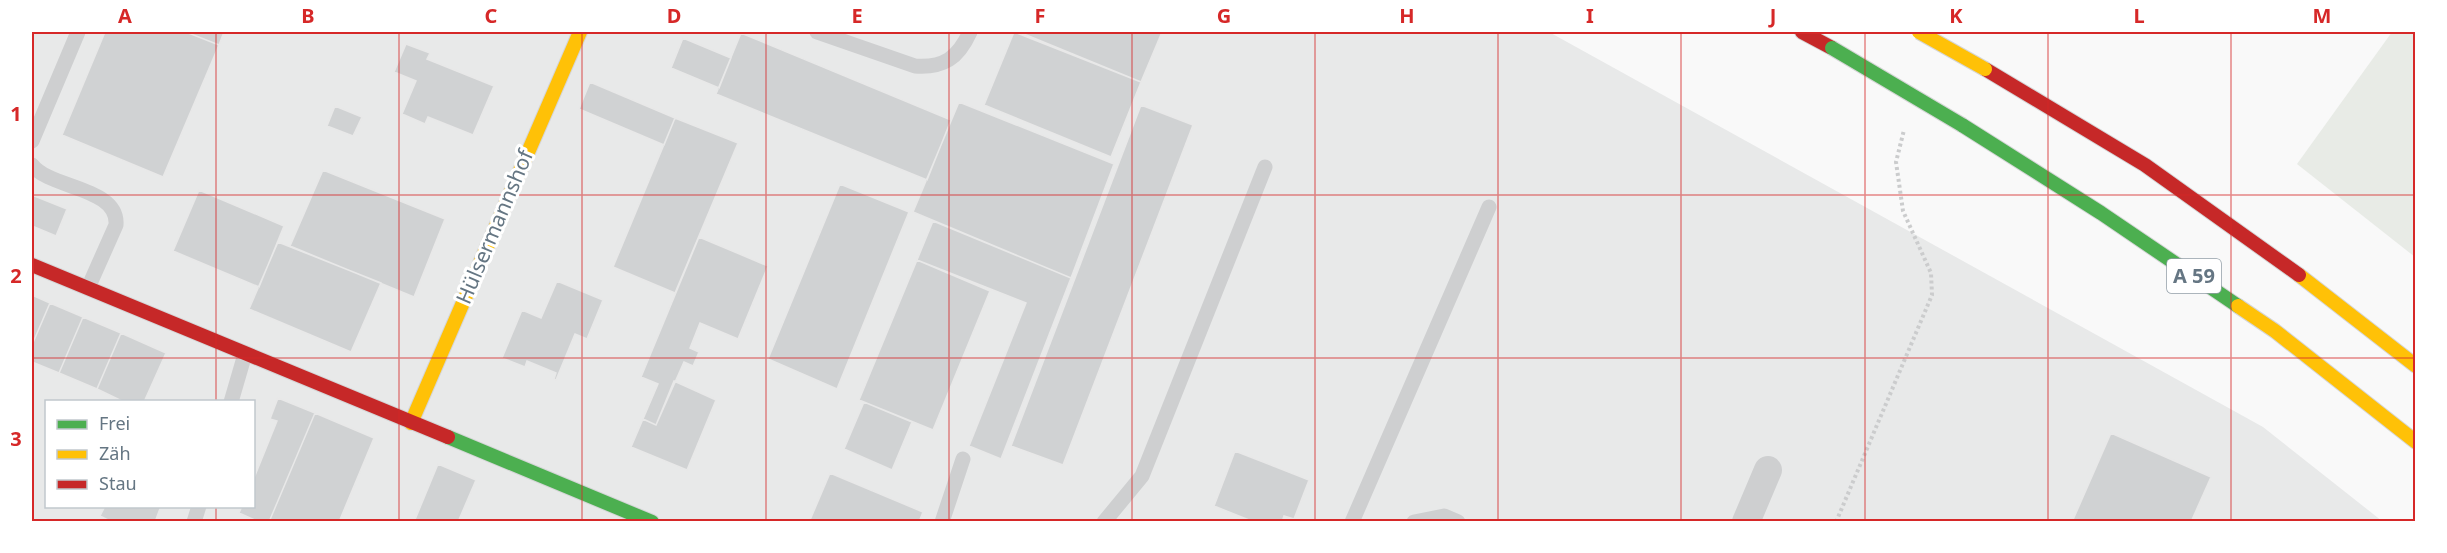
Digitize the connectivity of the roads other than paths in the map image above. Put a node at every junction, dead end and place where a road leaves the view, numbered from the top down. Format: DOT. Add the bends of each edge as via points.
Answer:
graph roads {
  1 [pos="78,32"];
  2 [pos="580,32"];
  3 [pos="817,32"];
  4 [pos="970,32"];
  5 [pos="1802,32"];
  6 [pos="1919,32"];
  7 [pos="32,141"];
  8 [pos="32,165"];
  9 [pos="1265,167"];
  10 [pos="1489,207"];
  11 [pos="32,265"];
  12 [pos="88,288"];
  13 [pos="245,354"];
  14 [pos="2415,366"];
  15 [pos="232,400"];
  16 [pos="411,423"];
  17 [pos="2415,442"];
  18 [pos="963,459"];
  19 [pos="1768,470"];
  20 [pos="652,522"];
  21 [pos="942,522"];
  22 [pos="1104,522"];
  23 [pos="1352,522"];
  24 [pos="1414,522"];
  25 [pos="1458,522"];
  26 [pos="1746,522"];
  1 -- 7 [label="lane"];
  2 -- 16 [label="main road, Hülsermannshof"];
  3 -- 4 [label="lane" via="915,66 932,68 946,64"];
  5 -- 17 [label="main road, A 59, bridge" via="1962,125 2101,213 2275,331"];
  6 -- 14 [label="main road, bridge" via="2145,165 2300,275"];
  8 -- 12 [label="lane" via="108,202 117,216"];
  9 -- 22 [label="lane" via="1142,476"];
  10 -- 23 [label="lane"];
  11 -- 12 [label="main road"];
  12 -- 13 [label="main road"];
  13 -- 15 [label="lane"];
  13 -- 16 [label="main road"];
  16 -- 20 [label="main road"];
  18 -- 21 [label="lane"];
  19 -- 26 [label="street"];
  24 -- 25 [label="lane" via="1444,516"];
}
